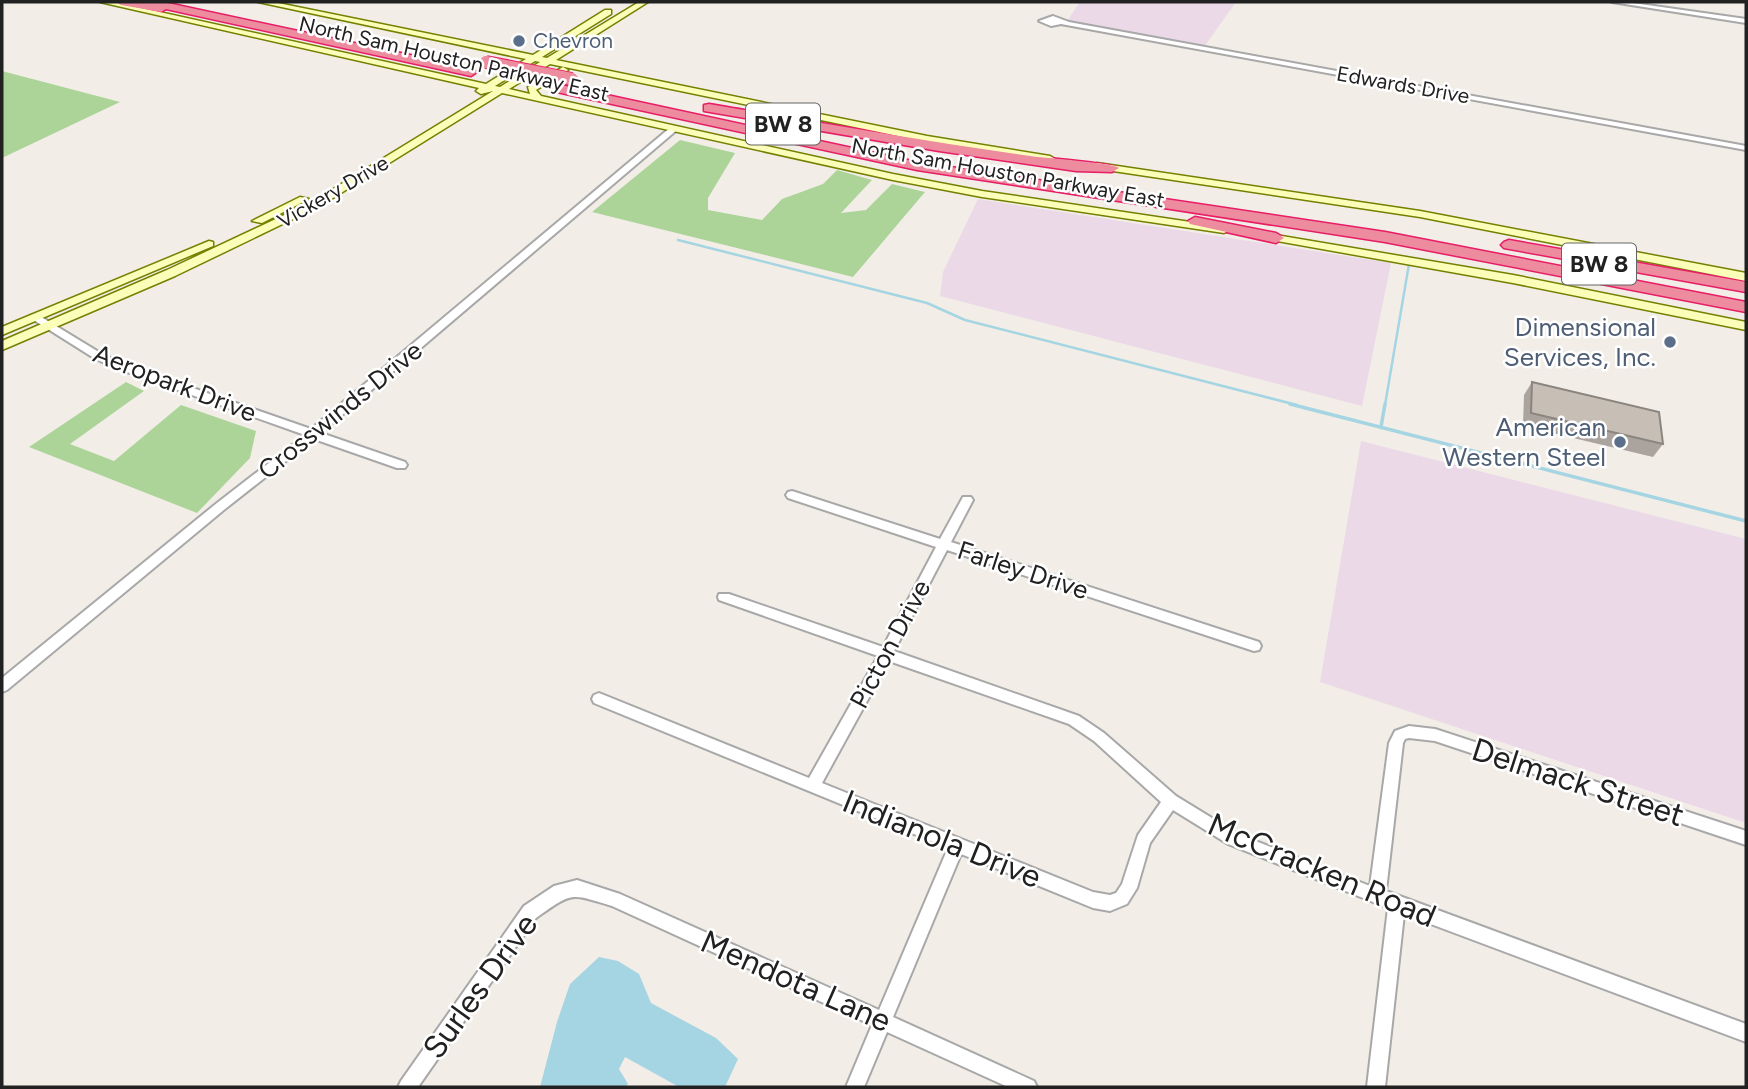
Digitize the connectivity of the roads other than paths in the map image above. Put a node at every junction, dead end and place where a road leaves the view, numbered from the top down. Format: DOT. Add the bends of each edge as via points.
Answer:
graph roads {
  1 [pos="104,2"];
  2 [pos="121,2"];
  3 [pos="149,2"];
  4 [pos="262,2"];
  5 [pos="625,2"];
  6 [pos="645,2"];
  7 [pos="1615,2"];
  8 [pos="251,10"];
  9 [pos="1060,22"];
  10 [pos="1746,22"];
  11 [pos="335,43"];
  12 [pos="505,52"];
  13 [pos="532,59"];
  14 [pos="549,62"];
  15 [pos="576,74"];
  16 [pos="458,82"];
  17 [pos="487,88"];
  18 [pos="502,91"];
  19 [pos="540,100"];
  20 [pos="696,106"];
  21 [pos="674,129"];
  22 [pos="402,141"];
  23 [pos="415,145"];
  24 [pos="1746,148"];
  25 [pos="1112,168"];
  26 [pos="950,172"];
  27 [pos="1452,235"];
  28 [pos="1276,238"];
  29 [pos="230,240"];
  30 [pos="1515,261"];
  31 [pos="1746,277"];
  32 [pos="1746,288"];
  33 [pos="1746,295"];
  34 [pos="1746,307"];
  35 [pos="1746,314"];
  36 [pos="35,317"];
  37 [pos="47,325"];
  38 [pos="1746,326"];
  39 [pos="2,331"];
  40 [pos="2,346"];
  41 [pos="313,434"];
  42 [pos="401,465"];
  43 [pos="792,495"];
  44 [pos="967,500"];
  45 [pos="943,543"];
  46 [pos="724,597"];
  47 [pos="1254,646"];
  48 [pos="886,654"];
  49 [pos="2,686"];
  50 [pos="600,699"];
  51 [pos="812,786"];
  52 [pos="1171,801"];
  53 [pos="1746,838"];
  54 [pos="957,845"];
  55 [pos="560,891"];
  56 [pos="1377,896"];
  57 [pos="1397,903"];
  58 [pos="883,1020"];
  59 [pos="1746,1033"];
  60 [pos="407,1087"];
  61 [pos="855,1087"];
  62 [pos="1028,1087"];
  63 [pos="1376,1087"];
  1 -- 16 [label="main road, North Sam Houston Parkway East"];
  2 -- 11 [label="highway"];
  3 -- 11 [label="highway, North Sam Houston Parkway East / BW 8"];
  4 -- 12 [label="main road, North Sam Houston Parkway East"];
  5 -- 13 [label="main road, Vickery Drive"];
  6 -- 14 [label="main road, Vickery Drive"];
  7 -- 10 [label="street"];
  8 -- 15 [label="highway, North Sam Houston Parkway East / BW 8, bridge" via="486,62"];
  9 -- 24 [label="street, Edwards Drive"];
  11 -- 26 [label="highway, North Sam Houston Parkway East / BW 8"];
  12 -- 13 [label="main road, North Sam Houston Parkway East"];
  12 -- 16 [label="main road" via="507,63 484,76"];
  13 -- 14 [label="main road, North Sam Houston Parkway East"];
  13 -- 17 [label="main road, Vickery Drive"];
  14 -- 15 [label="main road, North Sam Houston Parkway East"];
  14 -- 18 [label="main road, Vickery Drive"];
  15 -- 19 [label="main road" via="557,72 531,89"];
  15 -- 20 [label="highway, North Sam Houston Parkway East / BW 8"];
  15 -- 25 [label="main road, North Sam Houston Parkway East"];
  16 -- 17 [label="main road, North Sam Houston Parkway East"];
  17 -- 18 [label="main road, North Sam Houston Parkway East"];
  17 -- 22 [label="main road, Vickery Drive"];
  18 -- 19 [label="main road, North Sam Houston Parkway East"];
  18 -- 23 [label="main road, Vickery Drive"];
  19 -- 21 [label="main road, North Sam Houston Parkway East"];
  20 -- 25 [label="highway" via="939,147"];
  20 -- 27 [label="highway, North Sam Houston Parkway East / BW 8" via="996,166"];
  21 -- 28 [label="main road, North Sam Houston Parkway East" via="980,194"];
  21 -- 41 [label="street, Crosswinds Drive"];
  22 -- 23 [label="main road"];
  22 -- 29 [label="main road, Vickery Drive"];
  23 -- 29 [label="main road, Vickery Drive" via="316,204"];
  25 -- 31 [label="main road, North Sam Houston Parkway East" via="1420,214"];
  26 -- 28 [label="highway"];
  26 -- 30 [label="highway, North Sam Houston Parkway East / BW 8" via="1340,229"];
  27 -- 32 [label="highway"];
  27 -- 33 [label="highway, North Sam Houston Parkway East / BW 8"];
  28 -- 38 [label="main road, North Sam Houston Parkway East"];
  29 -- 36 [label="main road, Vickery Drive"];
  29 -- 37 [label="main road, Vickery Drive"];
  30 -- 34 [label="highway, North Sam Houston Parkway East / BW 8"];
  30 -- 35 [label="highway"];
  36 -- 37 [label="street, Aeropark Drive"];
  36 -- 39 [label="main road, Vickery Drive"];
  37 -- 40 [label="main road, Vickery Drive"];
  37 -- 41 [label="street, Aeropark Drive" via="117,365"];
  41 -- 42 [label="street, Aeropark Drive"];
  41 -- 49 [label="street, Crosswinds Drive"];
  43 -- 45 [label="street, Farley Drive"];
  44 -- 45 [label="street, Picton Drive"];
  45 -- 47 [label="street, Farley Drive"];
  45 -- 48 [label="street, Picton Drive"];
  46 -- 48 [label="street, McCracken Road"];
  48 -- 51 [label="street, Picton Drive"];
  48 -- 52 [label="street, McCracken Road" via="1074,720"];
  50 -- 51 [label="street, Indianola Drive"];
  51 -- 54 [label="street, Indianola Drive"];
  52 -- 54 [label="street, Indianola Drive" via="1143,840 1129,888 1121,899 1110,903"];
  52 -- 56 [label="street, McCracken Road" via="1233,839"];
  53 -- 56 [label="street, Delmack Street" via="1435,735 1409,732 1399,735 1396,743"];
  54 -- 58 [label="street"];
  55 -- 58 [label="street, Mendota Lane" via="577,888 602,895"];
  55 -- 60 [label="street, Surles Drive" via="530,912"];
  56 -- 57 [label="street, McCracken Road"];
  57 -- 59 [label="street, McCracken Road"];
  57 -- 63 [label="street"];
  58 -- 61 [label="street"];
  58 -- 62 [label="street, Mendota Lane"];
}
